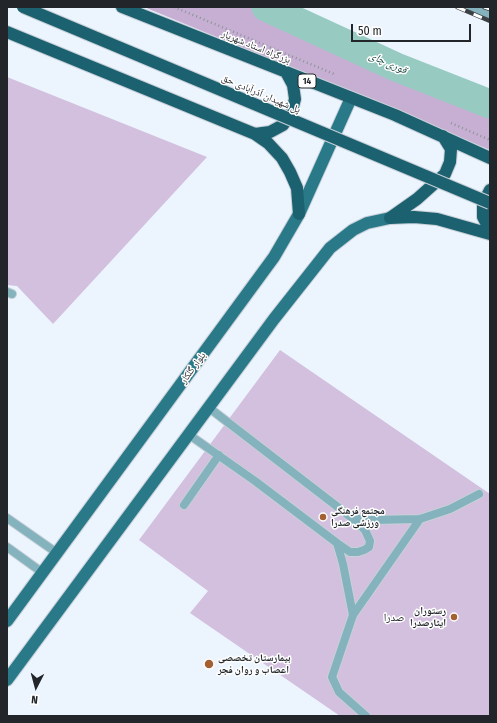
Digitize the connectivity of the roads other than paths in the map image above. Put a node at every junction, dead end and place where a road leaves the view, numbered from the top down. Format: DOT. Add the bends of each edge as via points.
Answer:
graph roads {
  1 [pos="23,7"];
  2 [pos="122,7"];
  3 [pos="471,7"];
  4 [pos="490,15"];
  5 [pos="7,32"];
  6 [pos="286,72"];
  7 [pos="351,98"];
  8 [pos="255,134"];
  9 [pos="443,136"];
  10 [pos="490,158"];
  11 [pos="490,190"];
  12 [pos="490,203"];
  13 [pos="299,214"];
  14 [pos="390,218"];
  15 [pos="490,230"];
  16 [pos="490,234"];
  17 [pos="208,407"];
  18 [pos="188,434"];
  19 [pos="219,455"];
  20 [pos="479,494"];
  21 [pos="184,505"];
  22 [pos="7,518"];
  23 [pos="352,518"];
  24 [pos="420,519"];
  25 [pos="337,543"];
  26 [pos="7,547"];
  27 [pos="57,553"];
  28 [pos="43,573"];
  29 [pos="353,615"];
  30 [pos="7,621"];
  31 [pos="7,680"];
  32 [pos="366,716"];
  1 -- 12 [label="highway, پل شهیدان آذرآبادی حق, bridge"];
  2 -- 6 [label="highway, بزرگراه استاد شهریار / 14"];
  3 -- 4 [label="lane"];
  5 -- 8 [label="highway"];
  6 -- 7 [label="highway, بزرگراه استاد شهریار / 14"];
  6 -- 8 [label="highway" via="293,85 295,99 291,114 283,125 270,132"];
  7 -- 9 [label="highway, بزرگراه استاد شهریار / 14"];
  7 -- 13 [label="main road, بلوار گلکار"];
  8 -- 13 [label="highway" via="282,158 290,172 297,188"];
  9 -- 10 [label="highway, بزرگراه استاد شهریار / 14"];
  9 -- 14 [label="highway" via="451,149 450,162 445,174 417,199"];
  11 -- 15 [label="highway" via="483,204 483,217"];
  13 -- 27 [label="main road, بلوار گلکار" via="274,257"];
  14 -- 16 [label="highway" via="437,219"];
  14 -- 17 [label="main road" via="367,223 353,230 330,248"];
  17 -- 18 [label="main road"];
  17 -- 23 [label="lane"];
  18 -- 19 [label="lane"];
  18 -- 31 [label="main road"];
  19 -- 21 [label="lane"];
  19 -- 25 [label="lane"];
  20 -- 24 [label="lane" via="450,509"];
  22 -- 27 [label="lane"];
  23 -- 24 [label="lane"];
  23 -- 25 [label="lane" via="365,530 370,540 369,546 358,552 350,552"];
  24 -- 29 [label="lane"];
  25 -- 29 [label="lane"];
  26 -- 28 [label="lane"];
  27 -- 28 [label="main road, بلوار گلکار"];
  28 -- 30 [label="main road, بلوار گلکار"];
  29 -- 32 [label="lane" via="332,677 339,692"];
}
